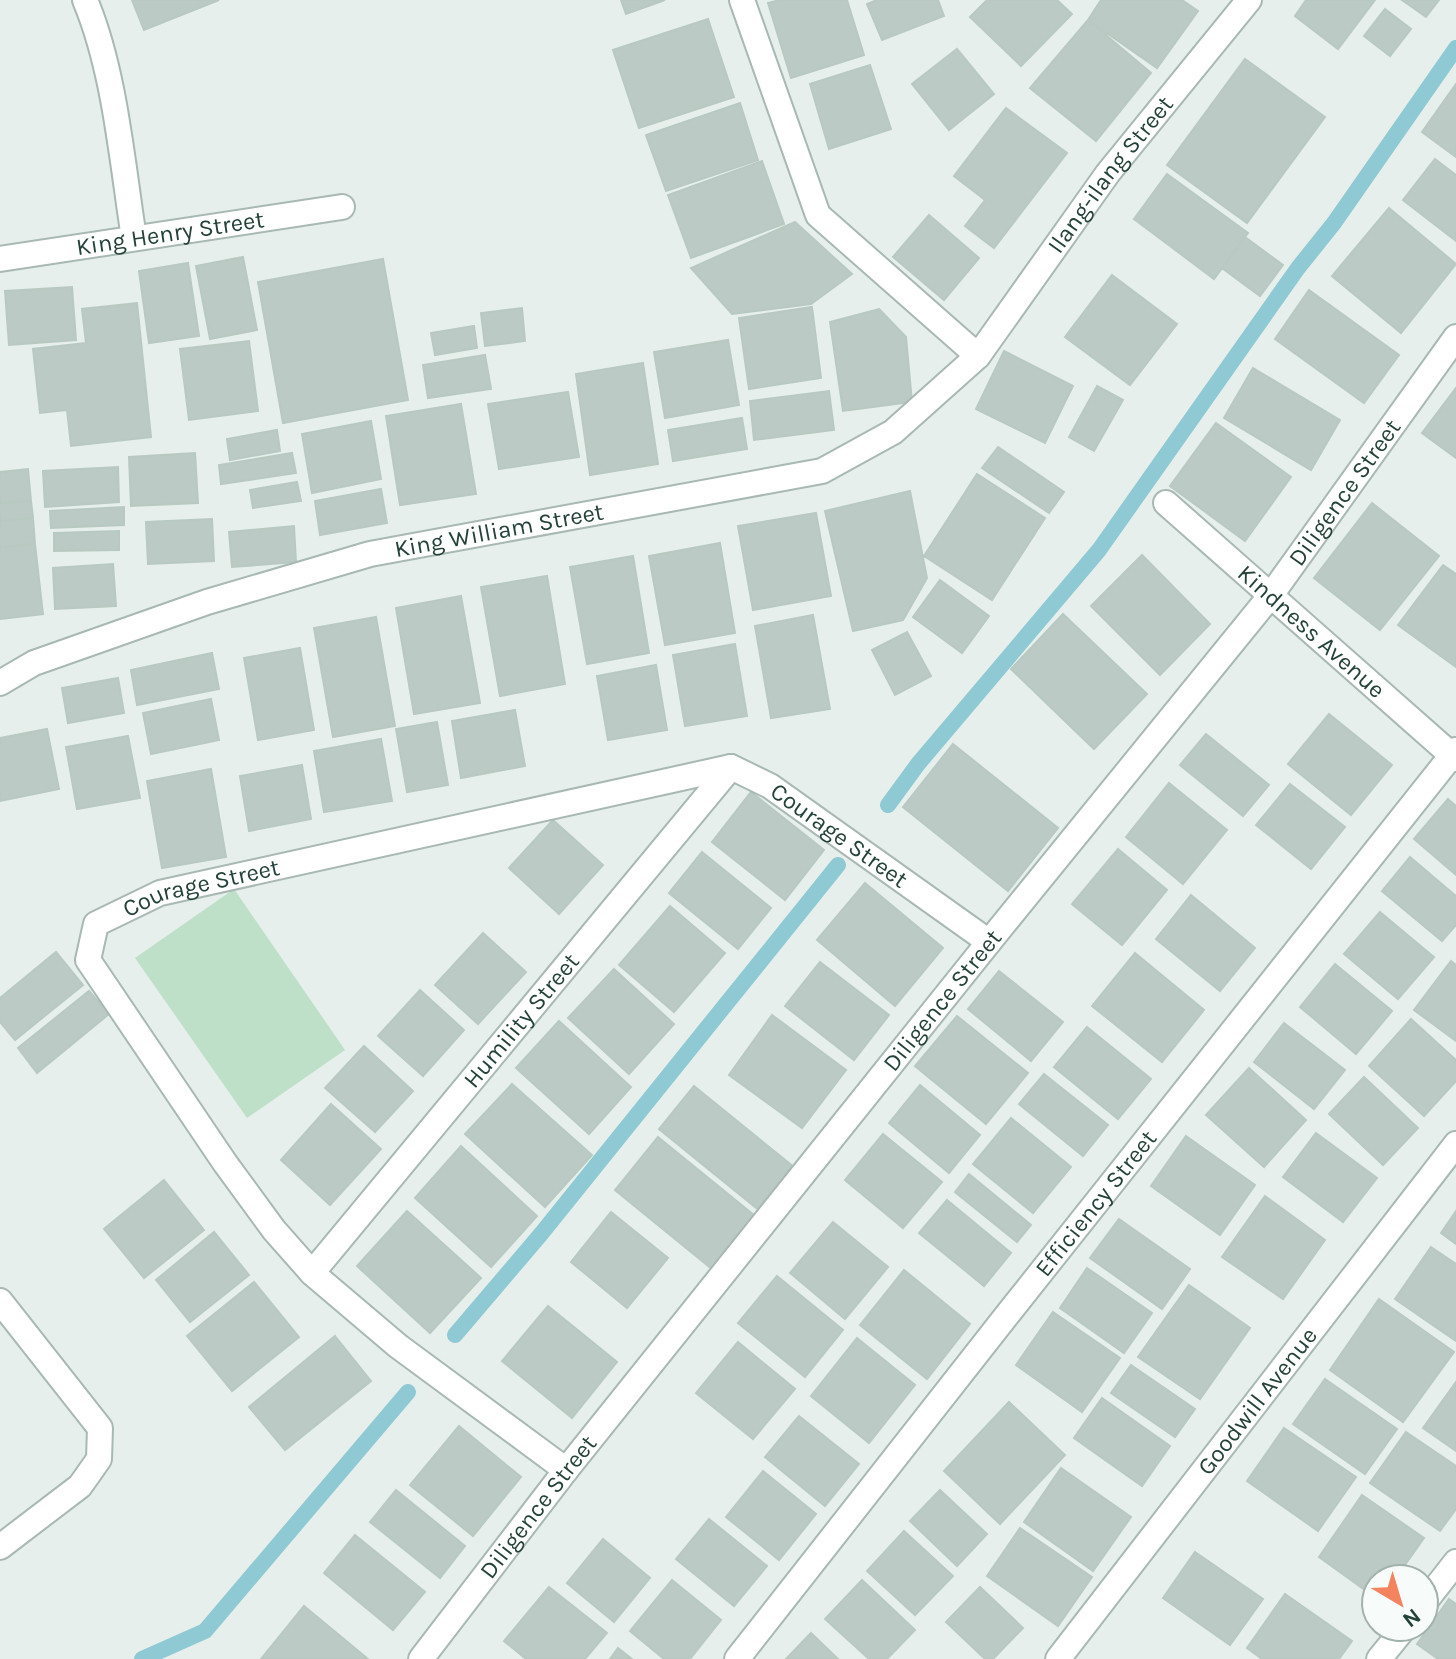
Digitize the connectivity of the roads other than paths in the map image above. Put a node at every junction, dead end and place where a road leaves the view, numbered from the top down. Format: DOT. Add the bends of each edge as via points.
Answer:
graph roads {
  1 [pos="85,0"];
  2 [pos="742,0"];
  3 [pos="1249,0"];
  4 [pos="342,207"];
  5 [pos="134,238"];
  6 [pos="0,259"];
  7 [pos="1456,337"];
  8 [pos="978,356"];
  9 [pos="1166,503"];
  10 [pos="1271,595"];
  11 [pos="0,683"];
  12 [pos="1455,755"];
  13 [pos="731,767"];
  14 [pos="989,942"];
  15 [pos="1456,1144"];
  16 [pos="312,1273"];
  17 [pos="0,1301"];
  18 [pos="566,1470"];
  19 [pos="0,1547"];
  20 [pos="1456,1562"];
  21 [pos="1440,1582"];
  22 [pos="1392,1643"];
  23 [pos="421,1659"];
  24 [pos="737,1659"];
  25 [pos="1058,1659"];
  26 [pos="1379,1659"];
  1 -- 5 [label="street" via="107,69"];
  2 -- 8 [label="street" via="818,215"];
  3 -- 8 [label="street, Ilang-ilang Street" via="1108,173"];
  4 -- 5 [label="street, King Henry Street"];
  5 -- 6 [label="street, King Henry Street"];
  7 -- 10 [label="street, Diligence Street"];
  8 -- 11 [label="street, King William Street" via="893,432 822,471 370,554 207,602 34,663"];
  9 -- 10 [label="street, Kindness Avenue"];
  10 -- 12 [label="street, Kindness Avenue"];
  10 -- 14 [label="street, Diligence Street"];
  12 -- 24 [label="street, Efficiency Street"];
  13 -- 14 [label="street, Courage Street" via="770,786"];
  13 -- 16 [label="street, Humility Street"];
  13 -- 16 [label="street, Courage Street" via="160,893 96,924 88,960 225,1163"];
  14 -- 18 [label="street, Diligence Street"];
  15 -- 25 [label="street, Goodwill Avenue"];
  16 -- 18 [label="street, Courage Street" via="398,1346"];
  17 -- 19 [label="street" via="100,1428 99,1459 80,1486"];
  18 -- 23 [label="street, Diligence Street"];
  20 -- 21 [label="street"];
  22 -- 26 [label="street"];
}
